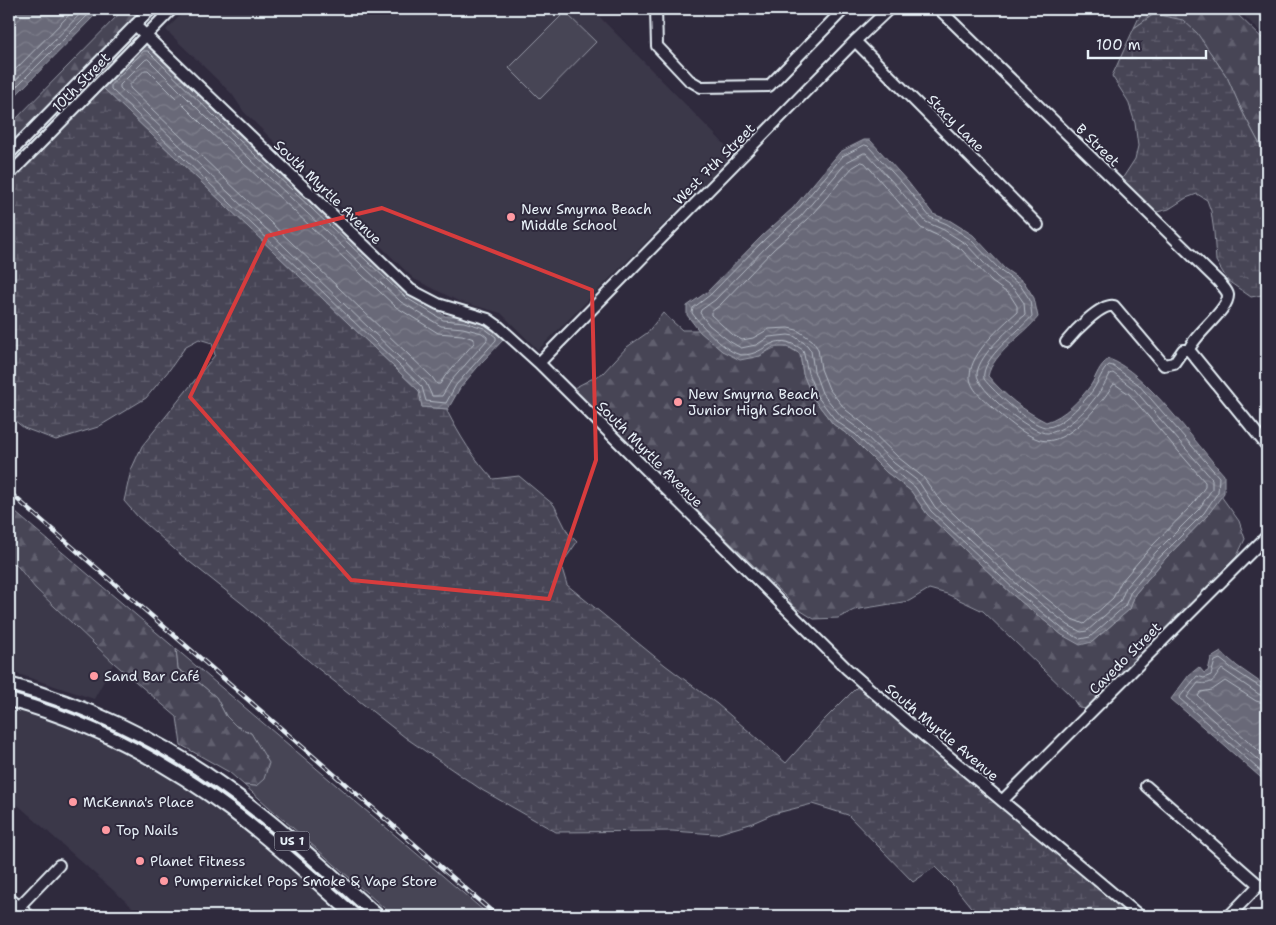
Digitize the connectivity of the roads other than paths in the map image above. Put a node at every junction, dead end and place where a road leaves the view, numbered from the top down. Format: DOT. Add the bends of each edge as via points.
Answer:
graph roads {
  1 [pos="151,9"];
  2 [pos="172,9"];
  3 [pos="656,9"];
  4 [pos="844,9"];
  5 [pos="889,9"];
  6 [pos="939,9"];
  7 [pos="135,25"];
  8 [pos="146,36"];
  9 [pos="855,41"];
  10 [pos="9,154"];
  11 [pos="9,175"];
  12 [pos="1038,224"];
  13 [pos="1066,342"];
  14 [pos="1189,350"];
  15 [pos="538,363"];
  16 [pos="1267,446"];
  17 [pos="1267,536"];
  18 [pos="12,685"];
  19 [pos="11,701"];
  20 [pos="168,750"];
  21 [pos="158,763"];
  22 [pos="1146,786"];
  23 [pos="1002,800"];
  24 [pos="287,837"];
  25 [pos="277,849"];
  26 [pos="59,864"];
  27 [pos="9,898"];
  28 [pos="19,907"];
  29 [pos="10,916"];
  30 [pos="29,916"];
  31 [pos="355,916"];
  32 [pos="378,916"];
  33 [pos="1140,916"];
  34 [pos="1229,916"];
  1 -- 7 [label="street, 10th Street"];
  2 -- 8 [label="street, 10th Street"];
  3 -- 4 [label="street" via="657,46 689,80 701,87 769,86"];
  5 -- 9 [label="street, West 7th Street"];
  6 -- 14 [label="street, B Street" via="1226,290 1225,305"];
  7 -- 8 [label="street, South Myrtle Avenue"];
  7 -- 10 [label="street, 10th Street"];
  8 -- 11 [label="street, 10th Street"];
  8 -- 15 [label="street, South Myrtle Avenue" via="411,290 438,304 488,319"];
  9 -- 12 [label="street, Stacy Lane"];
  9 -- 15 [label="street, West 7th Street"];
  13 -- 14 [label="street" via="1077,329 1106,306 1112,305 1164,365 1174,363 1183,350"];
  14 -- 16 [label="street"];
  15 -- 23 [label="street, South Myrtle Avenue" via="847,670"];
  17 -- 23 [label="street, Cavedo Street"];
  18 -- 19 [label="street"];
  18 -- 20 [label="main road, US 1" via="93,713"];
  19 -- 21 [label="main road, US 1" via="84,726"];
  20 -- 21 [label="street"];
  20 -- 24 [label="main road, US 1" via="223,785"];
  21 -- 25 [label="main road, US 1" via="226,807"];
  22 -- 34 [label="street" via="1259,886"];
  23 -- 33 [label="street, South Myrtle Avenue"];
  24 -- 25 [label="street"];
  24 -- 32 [label="main road, US 1"];
  25 -- 31 [label="main road, US 1"];
  26 -- 28 [label="street"];
  27 -- 28 [label="street"];
  28 -- 29 [label="street"];
  28 -- 30 [label="street"];
}
